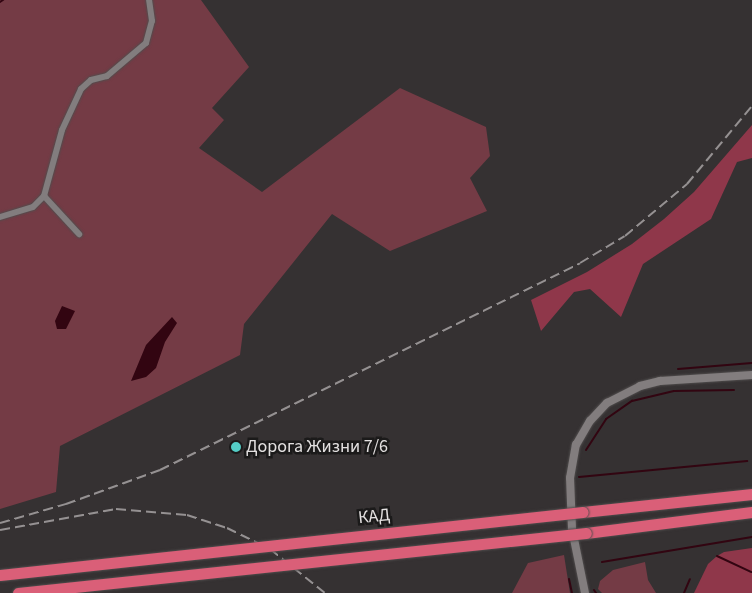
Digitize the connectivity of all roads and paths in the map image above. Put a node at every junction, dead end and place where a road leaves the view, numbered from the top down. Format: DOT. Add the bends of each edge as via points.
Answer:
graph roads {
  1 [pos="149,0"];
  2 [pos="44,196"];
  3 [pos="0,218"];
  4 [pos="79,234"];
  5 [pos="752,375"];
  6 [pos="752,494"];
  7 [pos="752,512"];
  8 [pos="0,574"];
  9 [pos="18,593"];
  10 [pos="585,593"];
  1 -- 2 [label="street" via="152,21 146,43 107,76 91,80 81,89 62,130"];
  2 -- 3 [label="street" via="33,207"];
  2 -- 4 [label="street"];
  5 -- 10 [label="street" via="660,381 640,386 607,403 590,421 576,446 570,478 572,529"];
  6 -- 8 [label="highway, КАД, bridge"];
  7 -- 9 [label="highway, bridge" via="586,533"];
}
